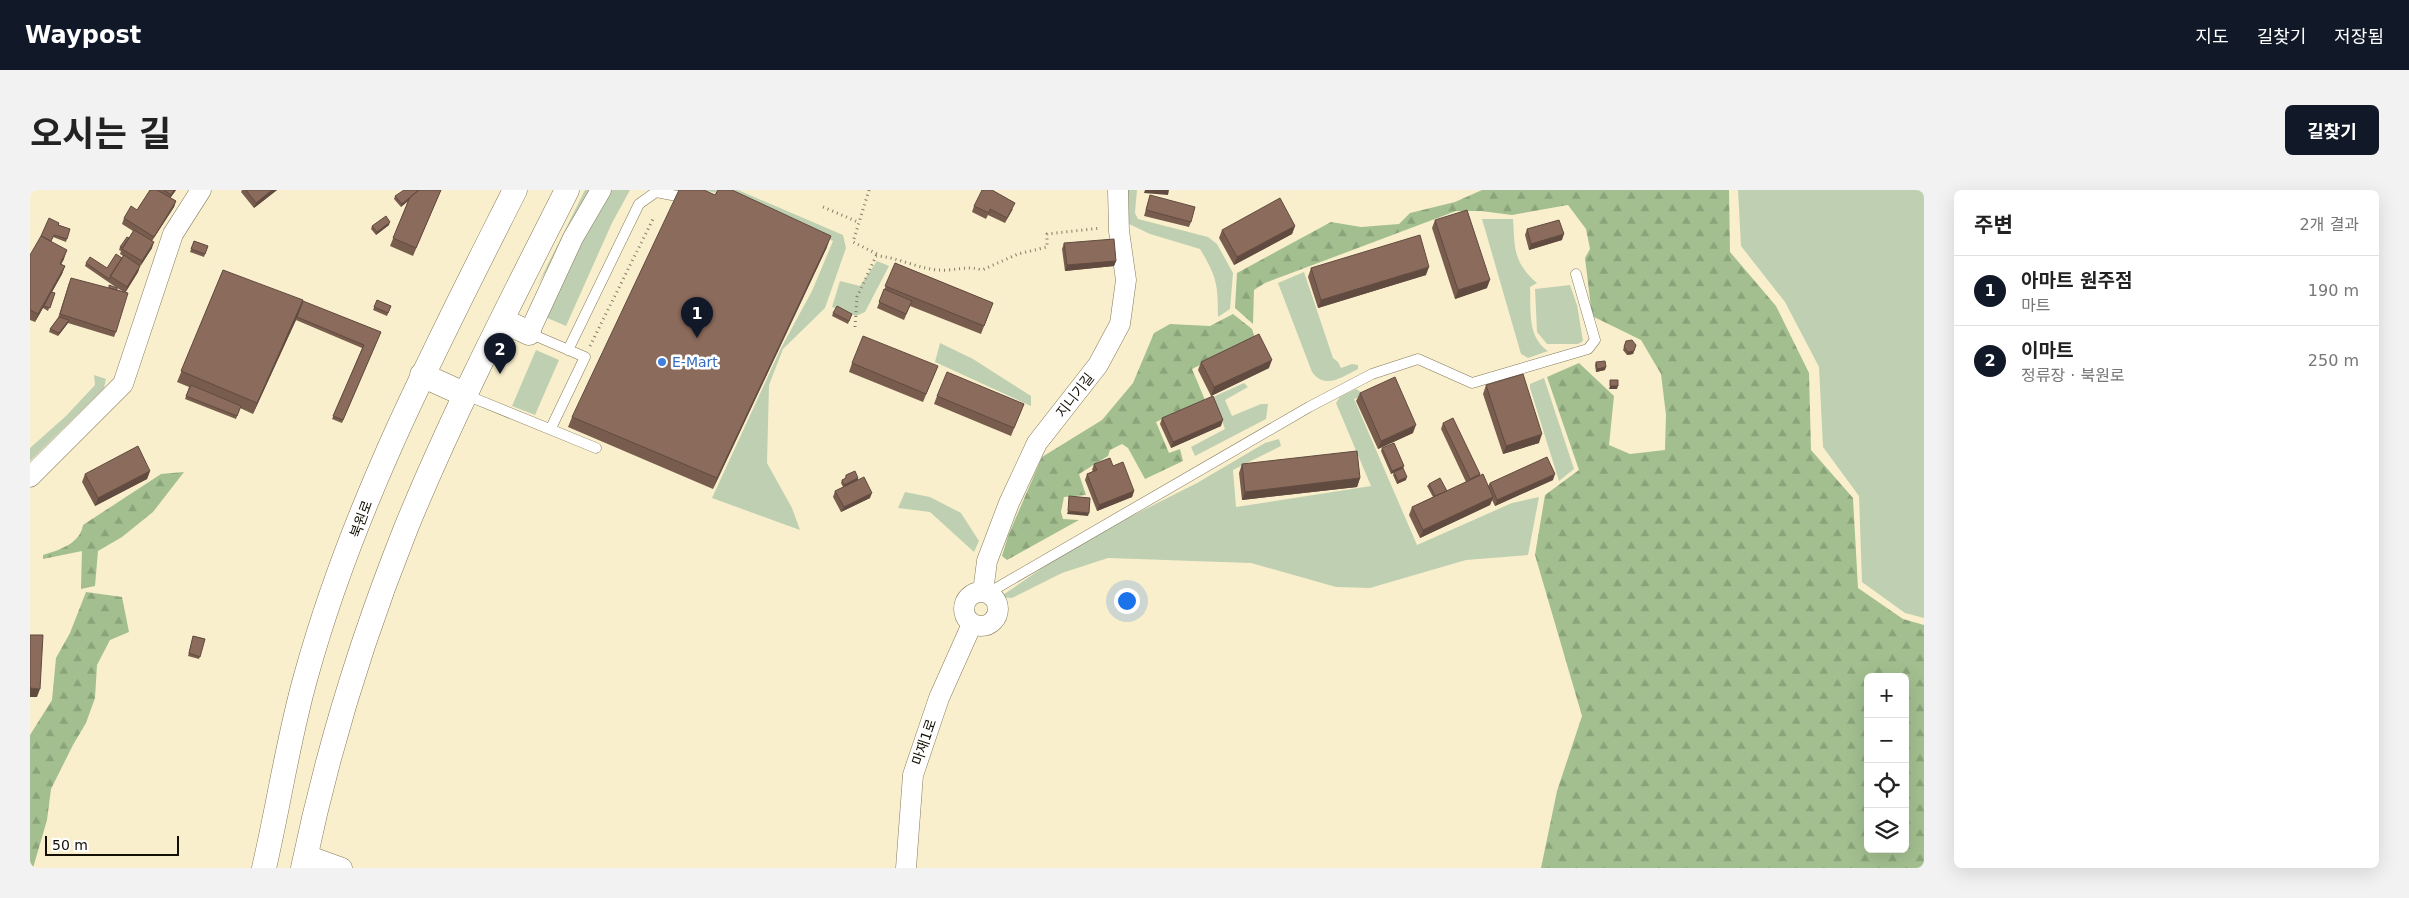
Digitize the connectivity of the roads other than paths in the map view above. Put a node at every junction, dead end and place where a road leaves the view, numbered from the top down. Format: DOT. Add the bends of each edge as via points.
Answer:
graph roads {
  1 [pos="202,190"];
  2 [pos="515,190"];
  3 [pos="568,190"];
  4 [pos="601,190"];
  5 [pos="1118,190"];
  6 [pos="678,196"];
  7 [pos="1576,274"];
  8 [pos="502,320"];
  9 [pos="529,333"];
  10 [pos="568,350"];
  11 [pos="422,375"];
  12 [pos="466,395"];
  13 [pos="551,428"];
  14 [pos="596,448"];
  15 [pos="30,477"];
  16 [pos="985,592"];
  17 [pos="270,842"];
  18 [pos="305,861"];
  19 [pos="264,868"];
  20 [pos="342,868"];
  21 [pos="906,868"];
  1 -- 15 [label="street" via="173,234 122,384"];
  2 -- 11 [label="street, 북원로"];
  3 -- 8 [label="street"];
  4 -- 9 [label="street" via="573,238"];
  5 -- 16 [label="street, 지니기길" via="1126,280 1120,324 1098,366 1038,443 1009,503 990,553"];
  6 -- 10 [label="lane" via="656,192 639,204"];
  7 -- 16 [label="lane" via="1595,340 1588,348 1472,383 1418,359 1372,374 1308,407"];
  8 -- 9 [label="street"];
  8 -- 12 [label="street"];
  9 -- 10 [label="lane"];
  10 -- 13 [label="lane" via="585,357"];
  11 -- 12 [label="street"];
  11 -- 17 [label="street, 북원로" via="371,490 306,675"];
  12 -- 13 [label="lane"];
  12 -- 18 [label="street" via="407,528 382,594 340,717"];
  13 -- 14 [label="lane"];
  16 -- 21 [label="street, 마재1로" via="972,595 965,604 965,615 972,624 940,698 913,775"];
  17 -- 18 [label="street"];
  17 -- 19 [label="street, 북원로"];
  18 -- 20 [label="street"];
}
